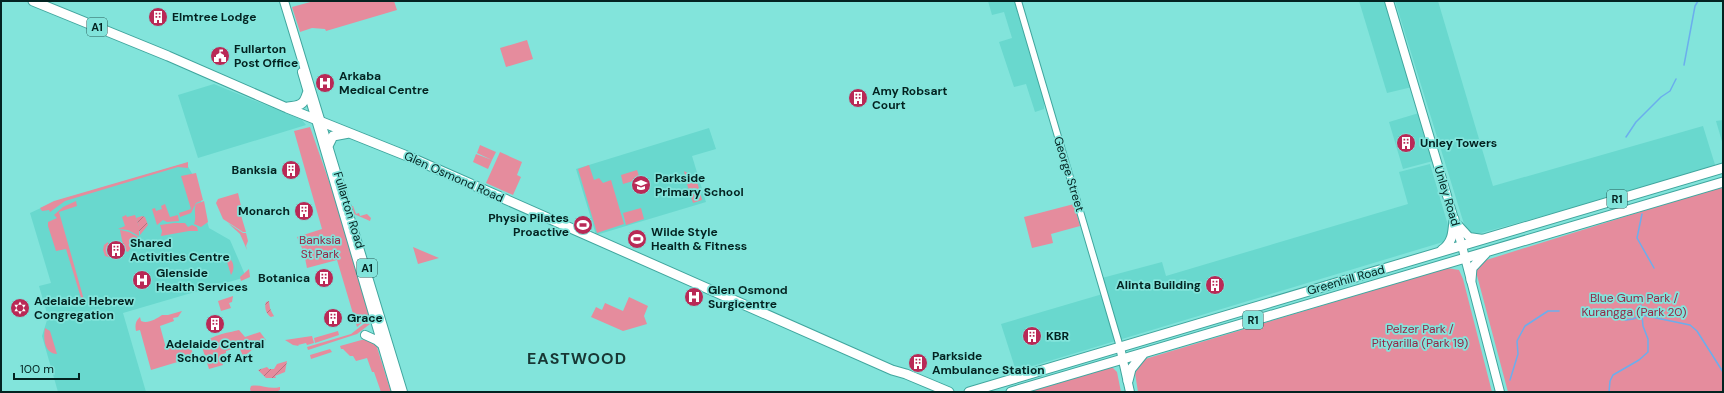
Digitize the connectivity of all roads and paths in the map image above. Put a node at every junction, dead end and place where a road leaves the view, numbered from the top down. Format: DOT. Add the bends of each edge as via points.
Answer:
graph roads {
  1 [pos="33,1"];
  2 [pos="284,1"];
  3 [pos="1018,1"];
  4 [pos="1389,1"];
  5 [pos="293,29"];
  6 [pos="307,94"];
  7 [pos="287,108"];
  8 [pos="318,120"];
  9 [pos="349,132"];
  10 [pos="329,144"];
  11 [pos="1723,169"];
  12 [pos="1722,180"];
  13 [pos="1665,185"];
  14 [pos="1676,196"];
  15 [pos="1454,219"];
  16 [pos="1510,231"];
  17 [pos="1545,234"];
  18 [pos="1483,239"];
  19 [pos="1462,246"];
  20 [pos="1488,250"];
  21 [pos="1438,253"];
  22 [pos="1465,257"];
  23 [pos="1419,258"];
  24 [pos="1429,268"];
  25 [pos="1471,280"];
  26 [pos="1337,283"];
  27 [pos="1317,288"];
  28 [pos="1346,292"];
  29 [pos="1326,299"];
  30 [pos="1254,307"];
  31 [pos="1258,319"];
  32 [pos="365,335"];
  33 [pos="1154,336"];
  34 [pos="382,345"];
  35 [pos="1120,346"];
  36 [pos="1160,348"];
  37 [pos="1145,352"];
  38 [pos="1124,359"];
  39 [pos="1064,364"];
  40 [pos="892,370"];
  41 [pos="1068,375"];
  42 [pos="1128,381"];
  43 [pos="927,390"];
  44 [pos="396,392"];
  45 [pos="404,392"];
  46 [pos="934,392"];
  47 [pos="949,392"];
  48 [pos="969,392"];
  49 [pos="1011,392"];
  50 [pos="1130,392"];
  51 [pos="1500,392"];
  1 -- 7 [label="highway, Glen Osmond Road / A1"];
  2 -- 5 [label="main road, Fullarton Road"];
  3 -- 35 [label="street, George Street"];
  4 -- 15 [label="main road, Unley Road"];
  5 -- 6 [label="main road, Fullarton Road"];
  5 -- 8 [label="main road, Fullarton Road"];
  6 -- 7 [label="highway" via="299,106"];
  6 -- 8 [label="main road, Fullarton Road"];
  7 -- 8 [label="highway, Glen Osmond Road / A1"];
  8 -- 9 [label="highway, Glen Osmond Road"];
  8 -- 10 [label="main road, Fullarton Road / A1"];
  8 -- 34 [label="main road, Fullarton Road / A1"];
  9 -- 10 [label="highway" via="333,136"];
  9 -- 40 [label="highway, Glen Osmond Road"];
  10 -- 45 [label="main road, Fullarton Road / A1"];
  11 -- 13 [label="highway, Greenhill Road / R1"];
  12 -- 14 [label="highway, Greenhill Road / R1"];
  13 -- 14 [label="highway" via="1662,194"];
  13 -- 16 [label="highway, Greenhill Road / R1"];
  14 -- 17 [label="highway, Greenhill Road / R1"];
  15 -- 18 [label="main road" via="1469,237"];
  15 -- 19 [label="main road, Unley Road"];
  15 -- 21 [label="highway" via="1450,242"];
  16 -- 17 [label="highway" via="1512,236 1532,232"];
  16 -- 18 [label="highway, Greenhill Road / R1"];
  17 -- 20 [label="highway, Greenhill Road / R1"];
  18 -- 19 [label="highway, Greenhill Road / R1"];
  19 -- 21 [label="highway, Greenhill Road / R1"];
  19 -- 22 [label="main road, Unley Road"];
  20 -- 22 [label="highway, Greenhill Road / R1"];
  20 -- 25 [label="highway" via="1472,268"];
  21 -- 23 [label="highway, Greenhill Road / R1"];
  22 -- 24 [label="highway, Greenhill Road / R1"];
  22 -- 25 [label="main road, Unley Road"];
  23 -- 24 [label="highway" via="1430,264"];
  23 -- 26 [label="highway, Greenhill Road / R1"];
  24 -- 28 [label="highway, Greenhill Road / R1"];
  25 -- 51 [label="main road, Unley Road"];
  26 -- 27 [label="highway, Greenhill Road / R1"];
  26 -- 28 [label="highway" via="1336,290"];
  27 -- 29 [label="highway" via="1326,293"];
  27 -- 30 [label="highway, Greenhill Road / R1"];
  28 -- 29 [label="highway, Greenhill Road / R1"];
  29 -- 31 [label="highway, Greenhill Road / R1"];
  30 -- 31 [label="highway" via="1253,314"];
  30 -- 33 [label="highway, Greenhill Road / R1"];
  31 -- 36 [label="highway, Greenhill Road / R1"];
  32 -- 34 [label="main road"];
  33 -- 35 [label="highway, Greenhill Road / R1"];
  33 -- 36 [label="highway"];
  34 -- 44 [label="main road, Fullarton Road / A1"];
  35 -- 38 [label="main road"];
  35 -- 39 [label="highway, Greenhill Road / R1"];
  36 -- 37 [label="highway, Greenhill Road / R1"];
  37 -- 38 [label="highway, Greenhill Road / R1"];
  37 -- 42 [label="highway" via="1131,369"];
  38 -- 41 [label="highway, Greenhill Road / R1"];
  38 -- 42 [label="main road"];
  39 -- 41 [label="highway"];
  39 -- 48 [label="highway, Greenhill Road / R1"];
  40 -- 43 [label="highway, Glen Osmond Road"];
  40 -- 47 [label="highway, Glen Osmond Road"];
  41 -- 49 [label="highway, Greenhill Road / R1"];
  42 -- 50 [label="main road"];
  43 -- 46 [label="highway, Glen Osmond Road"];
}
